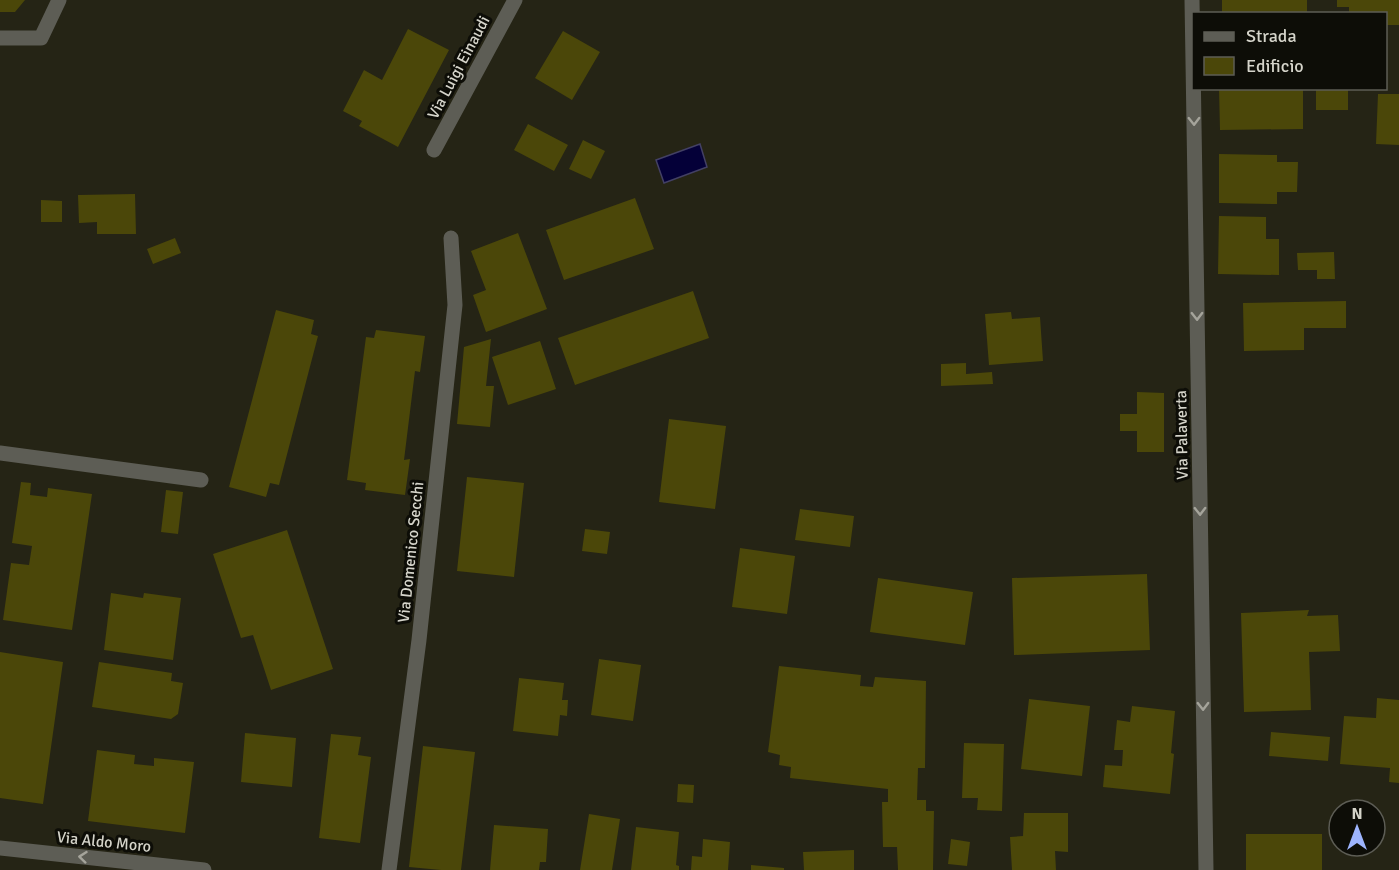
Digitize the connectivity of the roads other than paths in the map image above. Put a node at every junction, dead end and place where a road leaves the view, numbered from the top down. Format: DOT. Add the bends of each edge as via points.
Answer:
graph roads {
  1 [pos="59,0"];
  2 [pos="514,0"];
  3 [pos="0,38"];
  4 [pos="1193,90"];
  5 [pos="434,150"];
  6 [pos="451,238"];
  7 [pos="0,453"];
  8 [pos="201,480"];
  9 [pos="0,848"];
  10 [pos="204,870"];
  11 [pos="389,870"];
  12 [pos="1206,870"];
  1 -- 3 [label="street" via="42,38"];
  2 -- 5 [label="street, Via Luigi Einaudi"];
  4 -- 12 [label="street, Via Palaverta, one-way"];
  6 -- 11 [label="street, Via Domenico Secchi" via="455,305 419,640"];
  7 -- 8 [label="street"];
  10 -- 9 [label="street, Via Aldo Moro, one-way"];
}
